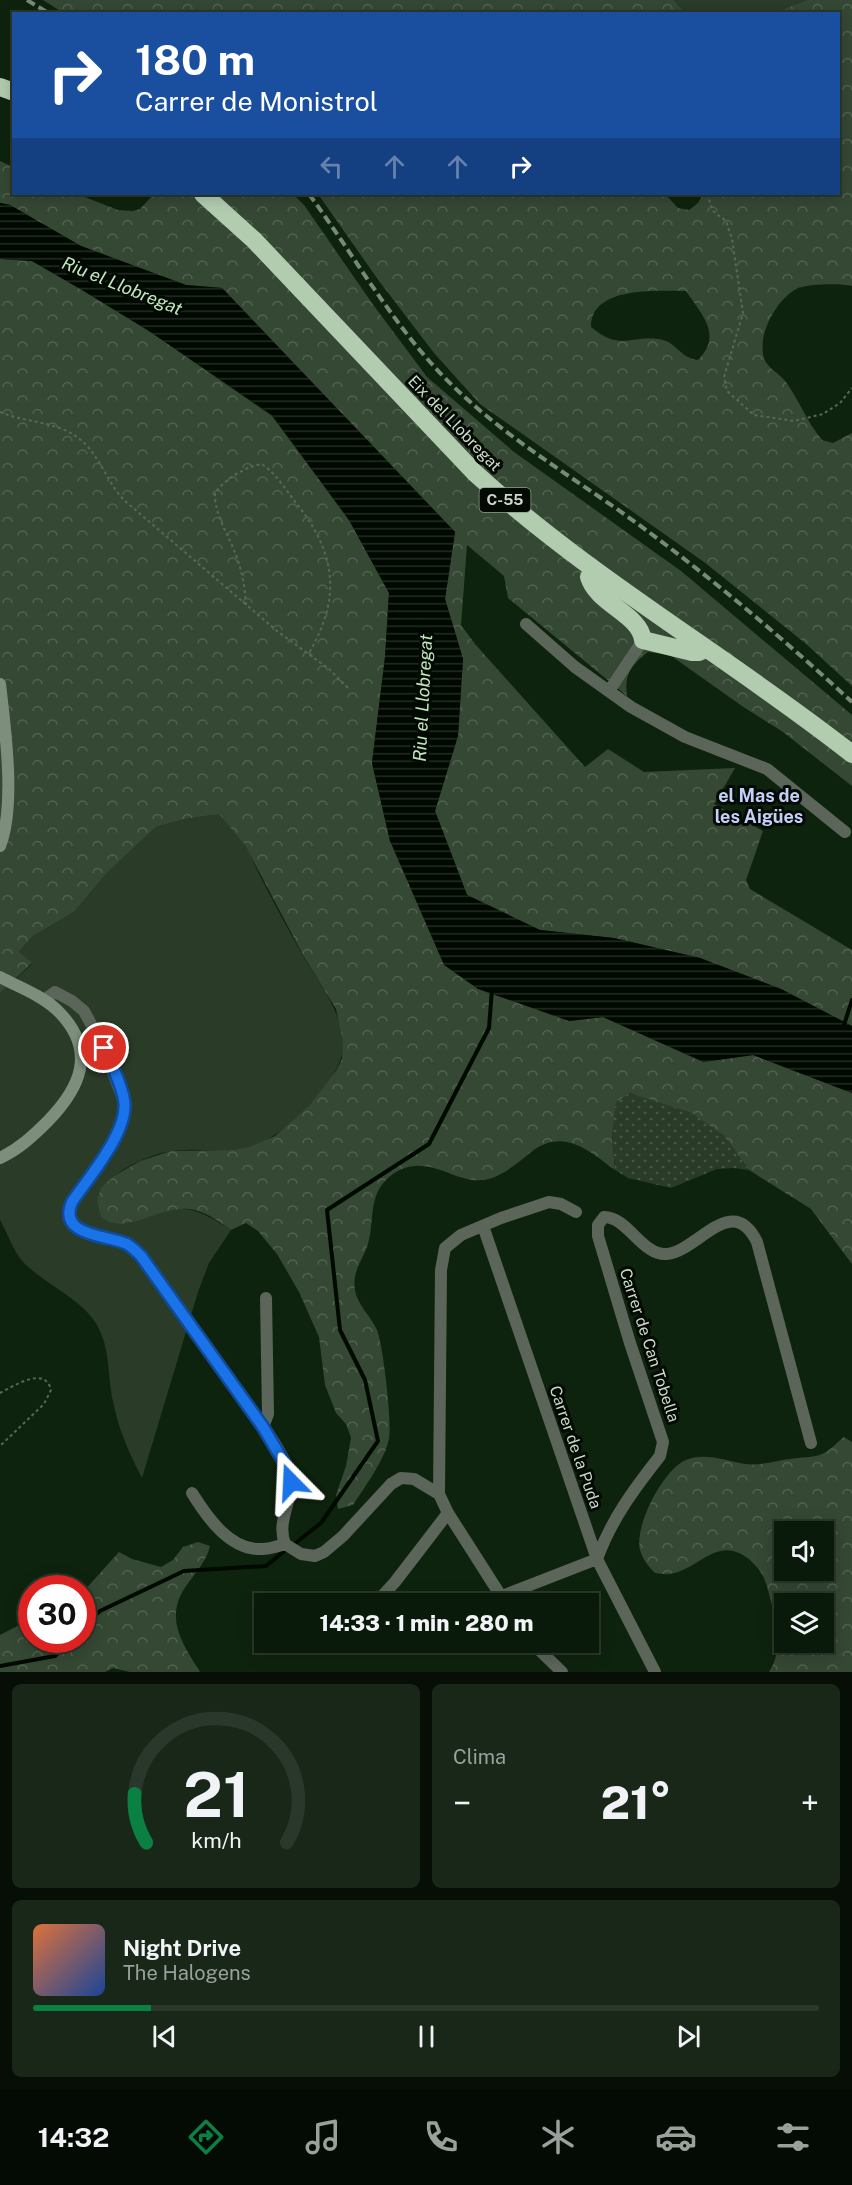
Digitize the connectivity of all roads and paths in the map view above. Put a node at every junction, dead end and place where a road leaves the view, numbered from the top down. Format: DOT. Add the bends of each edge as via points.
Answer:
graph roads {
  1 [pos="204,195"];
  2 [pos="219,195"];
  3 [pos="707,195"];
  4 [pos="852,388"];
  5 [pos="0,411"];
  6 [pos="594,570"];
  7 [pos="246,605"];
  8 [pos="526,624"];
  9 [pos="644,640"];
  10 [pos="705,649"];
  11 [pos="309,653"];
  12 [pos="0,684"];
  13 [pos="350,690"];
  14 [pos="609,691"];
  15 [pos="852,740"];
  16 [pos="852,754"];
  17 [pos="845,832"];
  18 [pos="0,846"];
  19 [pos="0,977"];
  20 [pos="44,1000"];
  21 [pos="0,1158"];
  22 [pos="576,1212"];
  23 [pos="483,1226"];
  24 [pos="266,1298"];
  25 [pos="0,1393"];
  26 [pos="263,1427"];
  27 [pos="811,1443"];
  28 [pos="0,1446"];
  29 [pos="192,1493"];
  30 [pos="439,1494"];
  31 [pos="448,1513"];
  32 [pos="285,1544"];
  33 [pos="597,1559"];
  34 [pos="385,1593"];
  35 [pos="499,1593"];
  36 [pos="520,1593"];
  37 [pos="542,1653"];
  38 [pos="562,1672"];
  39 [pos="655,1672"];
  1 -- 6 [label="highway, Eix del Llobregat / C-55" via="254,240 475,473"];
  2 -- 15 [label="highway, Eix del Llobregat / C-55" via="306,278 478,460 522,501"];
  3 -- 4 [label="path" via="713,211 726,221 732,239 743,313 724,377 727,392 754,415 794,421 823,414 840,403"];
  5 -- 7 [label="path" via="62,428 81,440 95,455 117,494"];
  6 -- 9 [label="highway" via="589,577 591,583 640,629"];
  6 -- 10 [label="highway, Eix del Llobregat / C-55"];
  7 -- 11 [label="path"];
  7 -- 11 [label="path" via="242,574 215,493 248,468 262,464 312,523 324,547 330,576 329,604"];
  8 -- 14 [label="street"];
  9 -- 10 [label="highway" via="692,652"];
  9 -- 14 [label="street"];
  10 -- 16 [label="highway, Eix del Llobregat / C-55"];
  11 -- 13 [label="path"];
  12 -- 18 [label="street" via="8,802 7,825"];
  14 -- 17 [label="street" via="668,729 767,769"];
  19 -- 20 [label="street"];
  20 -- 21 [label="street" via="65,1019 75,1035 80,1074 71,1094 53,1116 22,1145"];
  20 -- 26 [label="street" via="55,992 84,1011 104,1048 124,1102 125,1114 116,1138 69,1208 72,1223 83,1232 127,1244 141,1256"];
  22 -- 23 [label="street" via="549,1202"];
  23 -- 30 [label="street" via="451,1242 442,1257"];
  23 -- 33 [label="street, Carrer de la Puda"];
  24 -- 26 [label="street" via="268,1414"];
  25 -- 28 [label="path" via="40,1377 51,1390 44,1404"];
  26 -- 32 [label="street" via="291,1482 281,1528"];
  27 -- 33 [label="street, Carrer de Can Tobella" via="757,1242 748,1228 737,1222 717,1225 674,1253 664,1255 652,1251 604,1217 598,1225 598,1236 663,1442 660,1456 625,1501 606,1534"];
  29 -- 32 [label="street" via="216,1526 238,1543 260,1550"];
  30 -- 31 [label="street"];
  30 -- 32 [label="street" via="414,1479 401,1478 324,1552 315,1556 301,1554"];
  31 -- 34 [label="street"];
  31 -- 35 [label="street"];
  33 -- 36 [label="street"];
  33 -- 39 [label="street, Carrer de la Puda"];
  37 -- 38 [label="street"];
}
